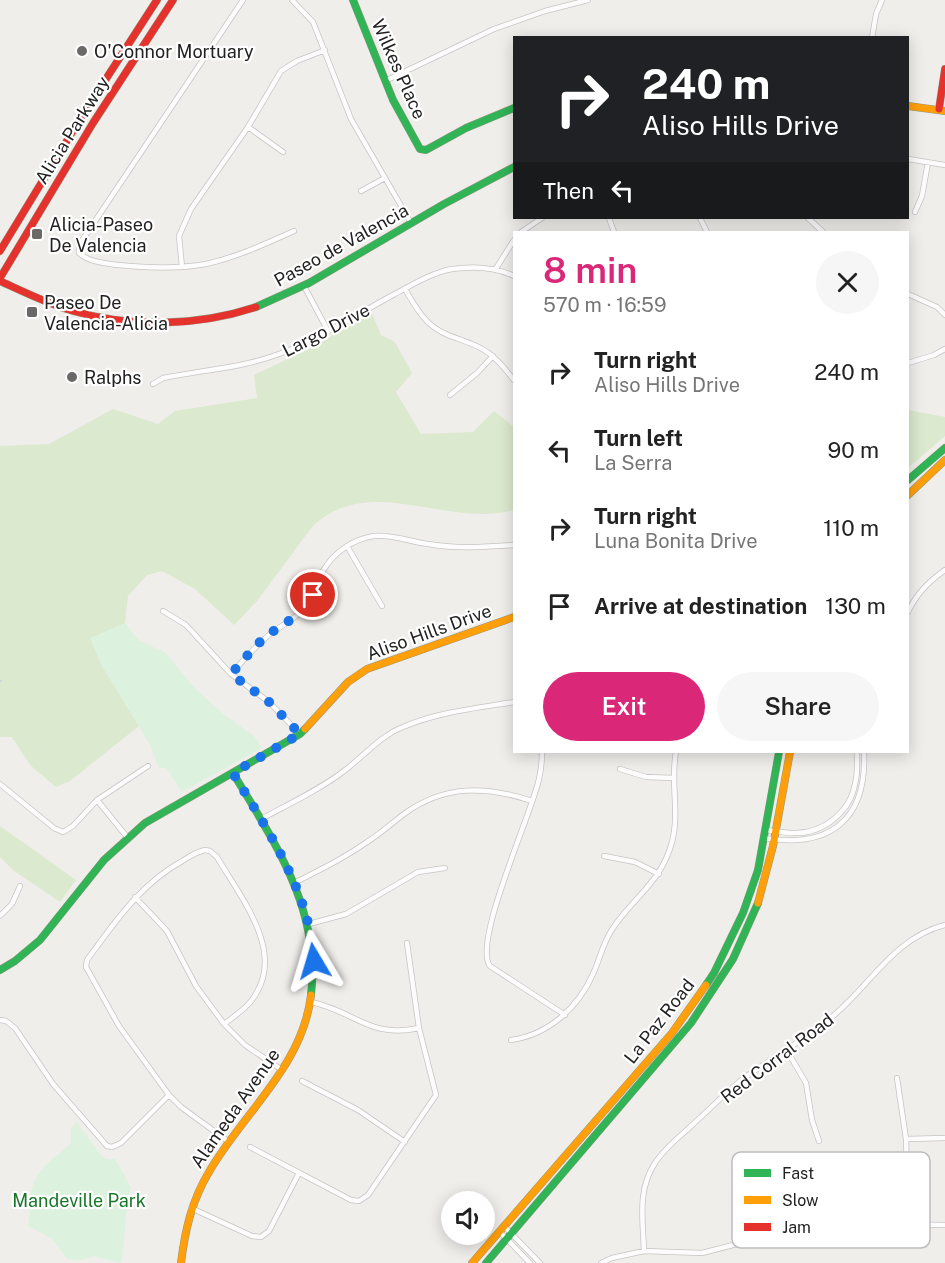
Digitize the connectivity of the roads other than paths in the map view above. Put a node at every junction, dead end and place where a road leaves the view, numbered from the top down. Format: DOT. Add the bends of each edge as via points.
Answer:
graph roads {
  1 [pos="157,0"];
  2 [pos="173,0"];
  3 [pos="243,0"];
  4 [pos="292,0"];
  5 [pos="353,0"];
  6 [pos="588,0"];
  7 [pos="882,0"];
  8 [pos="872,36"];
  9 [pos="325,50"];
  10 [pos="945,69"];
  11 [pos="385,81"];
  12 [pos="909,106"];
  13 [pos="513,108"];
  14 [pos="942,110"];
  15 [pos="82,116"];
  16 [pos="93,123"];
  17 [pos="248,127"];
  18 [pos="283,152"];
  19 [pos="909,159"];
  20 [pos="928,162"];
  21 [pos="945,165"];
  22 [pos="513,167"];
  23 [pos="385,178"];
  24 [pos="361,191"];
  25 [pos="915,212"];
  26 [pos="541,219"];
  27 [pos="809,219"];
  28 [pos="412,224"];
  29 [pos="294,231"];
  30 [pos="523,231"];
  31 [pos="822,231"];
  32 [pos="513,242"];
  33 [pos="0,251"];
  34 [pos="182,267"];
  35 [pos="495,270"];
  36 [pos="513,276"];
  37 [pos="0,280"];
  38 [pos="304,286"];
  39 [pos="405,289"];
  40 [pos="909,294"];
  41 [pos="945,315"];
  42 [pos="328,331"];
  43 [pos="945,349"];
  44 [pos="493,356"];
  45 [pos="909,363"];
  46 [pos="513,379"];
  47 [pos="153,384"];
  48 [pos="450,395"];
  49 [pos="945,448"];
  50 [pos="945,460"];
  51 [pos="909,479"];
  52 [pos="909,494"];
  53 [pos="513,545"];
  54 [pos="346,546"];
  55 [pos="945,570"];
  56 [pos="382,606"];
  57 [pos="163,610"];
  58 [pos="909,610"];
  59 [pos="513,617"];
  60 [pos="231,674"];
  61 [pos="513,702"];
  62 [pos="300,734"];
  63 [pos="542,753"];
  64 [pos="676,753"];
  65 [pos="779,753"];
  66 [pos="790,753"];
  67 [pos="857,753"];
  68 [pos="864,753"];
  69 [pos="148,766"];
  70 [pos="620,769"];
  71 [pos="233,773"];
  72 [pos="674,778"];
  73 [pos="0,784"];
  74 [pos="98,800"];
  75 [pos="532,801"];
  76 [pos="261,819"];
  77 [pos="766,830"];
  78 [pos="776,831"];
  79 [pos="127,837"];
  80 [pos="764,838"];
  81 [pos="774,840"];
  82 [pos="604,856"];
  83 [pos="445,868"];
  84 [pos="659,874"];
  85 [pos="294,883"];
  86 [pos="20,886"];
  87 [pos="135,897"];
  88 [pos="0,916"];
  89 [pos="309,924"];
  90 [pos="945,925"];
  91 [pos="407,943"];
  92 [pos="0,970"];
  93 [pos="310,1002"];
  94 [pos="565,1015"];
  95 [pos="3,1021"];
  96 [pos="224,1024"];
  97 [pos="419,1028"];
  98 [pos="511,1040"];
  99 [pos="786,1049"];
  100 [pos="282,1070"];
  101 [pos="897,1078"];
  102 [pos="302,1081"];
  103 [pos="169,1095"];
  104 [pos="945,1138"];
  105 [pos="906,1139"];
  106 [pos="819,1141"];
  107 [pos="229,1142"];
  108 [pos="405,1142"];
  109 [pos="250,1147"];
  110 [pos="906,1152"];
  111 [pos="299,1173"];
  112 [pos="191,1208"];
  113 [pos="502,1229"];
  114 [pos="509,1235"];
  115 [pos="732,1245"];
  116 [pos="644,1251"];
  117 [pos="181,1263"];
  118 [pos="472,1263"];
  119 [pos="486,1263"];
  120 [pos="530,1263"];
  121 [pos="540,1263"];
  122 [pos="601,1263"];
  1 -- 15 [label="main road, Alicia Parkway"];
  2 -- 16 [label="main road, Alicia Parkway"];
  3 -- 34 [label="street" via="79,245 84,259 145,268"];
  4 -- 9 [label="street" via="313,22"];
  5 -- 11 [label="main road, Wilkes Place"];
  6 -- 11 [label="street" via="494,29"];
  7 -- 8 [label="street"];
  9 -- 17 [label="street" via="297,60 281,71"];
  9 -- 23 [label="street" via="351,119"];
  10 -- 14 [label="main road"];
  11 -- 13 [label="main road, Wilkes Place" via="420,148 426,150"];
  12 -- 14 [label="main road"];
  15 -- 16 [label="main road"];
  15 -- 33 [label="main road, Alicia Parkway"];
  16 -- 37 [label="main road, Alicia Parkway"];
  17 -- 18 [label="street"];
  17 -- 34 [label="street" via="191,209 179,236"];
  19 -- 20 [label="street"];
  20 -- 21 [label="street"];
  20 -- 25 [label="street"];
  22 -- 28 [label="main road, Paseo de Valencia"];
  23 -- 24 [label="street"];
  23 -- 28 [label="street"];
  26 -- 30 [label="street"];
  27 -- 31 [label="street"];
  28 -- 38 [label="main road, Paseo de Valencia"];
  29 -- 34 [label="street" via="242,254"];
  32 -- 35 [label="street"];
  35 -- 36 [label="street, Largo Drive"];
  35 -- 39 [label="street, Largo Drive" via="450,269"];
  37 -- 38 [label="main road, Paseo de Valencia" via="74,312 154,322 225,316 268,303"];
  38 -- 42 [label="street"];
  39 -- 42 [label="street, Largo Drive"];
  39 -- 44 [label="street" via="426,321 440,332"];
  40 -- 41 [label="street"];
  42 -- 47 [label="street, Largo Drive" via="278,355 163,378"];
  43 -- 45 [label="street"];
  44 -- 46 [label="street"];
  44 -- 48 [label="street"];
  49 -- 51 [label="main road"];
  50 -- 52 [label="main road"];
  53 -- 54 [label="street" via="457,548 375,536"];
  54 -- 56 [label="street"];
  54 -- 60 [label="street" via="322,571 305,609 259,643"];
  55 -- 58 [label="street" via="920,591"];
  57 -- 60 [label="street" via="186,625"];
  59 -- 62 [label="main road, Aliso Hills Drive" via="367,669 348,682"];
  60 -- 62 [label="street" via="269,702"];
  61 -- 76 [label="street" via="436,716 400,728 325,784"];
  62 -- 71 [label="main road, Aliso Hills Drive"];
  63 -- 75 [label="street"];
  64 -- 72 [label="street"];
  65 -- 77 [label="main road, La Paz Road"];
  66 -- 78 [label="main road, La Paz Road"];
  67 -- 78 [label="street" via="855,785 848,803 835,819 810,831"];
  68 -- 81 [label="street" via="863,788 842,823 808,840"];
  69 -- 74 [label="street"];
  70 -- 72 [label="street" via="646,777"];
  71 -- 76 [label="main road, Alameda Avenue"];
  71 -- 79 [label="main road, Aliso Hills Drive"];
  72 -- 84 [label="street" via="676,823"];
  73 -- 74 [label="street" via="63,832"];
  74 -- 79 [label="street"];
  75 -- 85 [label="street" via="477,790 450,793 406,813 340,860"];
  75 -- 94 [label="street" via="494,911 486,957 490,966"];
  76 -- 85 [label="main road, Alameda Avenue"];
  77 -- 78 [label="street"];
  77 -- 80 [label="main road, La Paz Road"];
  78 -- 81 [label="main road, La Paz Road"];
  79 -- 92 [label="main road, Aliso Hills Drive" via="92,873 42,940"];
  80 -- 81 [label="street"];
  80 -- 113 [label="main road, La Paz Road" via="743,913 702,992 672,1033"];
  81 -- 114 [label="main road, La Paz Road" via="751,921 711,999"];
  82 -- 84 [label="street" via="635,862"];
  83 -- 89 [label="street" via="418,872 346,914"];
  84 -- 94 [label="street" via="613,928 583,992"];
  85 -- 89 [label="main road, Alameda Avenue"];
  86 -- 88 [label="street" via="12,904"];
  87 -- 96 [label="street" via="167,931 195,986"];
  87 -- 96 [label="street" via="152,880 200,851 210,851 217,857 257,926 266,958 257,992 246,1007"];
  87 -- 103 [label="street" via="86,964 87,971 119,1026"];
  89 -- 93 [label="main road, Alameda Avenue" via="314,961"];
  90 -- 99 [label="street, Red Corral Road" via="915,936 899,948 844,1006"];
  91 -- 97 [label="street"];
  93 -- 97 [label="street" via="339,1010 383,1031"];
  93 -- 100 [label="main road, Alameda Avenue" via="296,1045"];
  94 -- 98 [label="street" via="526,1038"];
  95 -- 103 [label="street" via="15,1028 53,1084 107,1146 121,1143"];
  96 -- 100 [label="street" via="245,1045"];
  97 -- 108 [label="street" via="436,1095"];
  99 -- 106 [label="street" via="806,1083"];
  99 -- 116 [label="street, Red Corral Road" via="732,1088 655,1162 643,1189"];
  100 -- 107 [label="main road, Alameda Avenue"];
  101 -- 105 [label="street"];
  102 -- 108 [label="street" via="358,1110"];
  103 -- 107 [label="street"];
  104 -- 105 [label="street"];
  105 -- 110 [label="street"];
  107 -- 112 [label="main road, Alameda Avenue" via="213,1163"];
  108 -- 111 [label="street" via="368,1195 359,1201"];
  109 -- 111 [label="street"];
  111 -- 112 [label="street" via="269,1231 261,1237"];
  112 -- 117 [label="main road, Alameda Avenue"];
  113 -- 114 [label="street"];
  113 -- 118 [label="main road, La Paz Road"];
  114 -- 119 [label="main road, La Paz Road"];
  114 -- 120 [label="street"];
  114 -- 121 [label="street"];
  115 -- 116 [label="street" via="702,1253"];
  116 -- 122 [label="street"];
}
